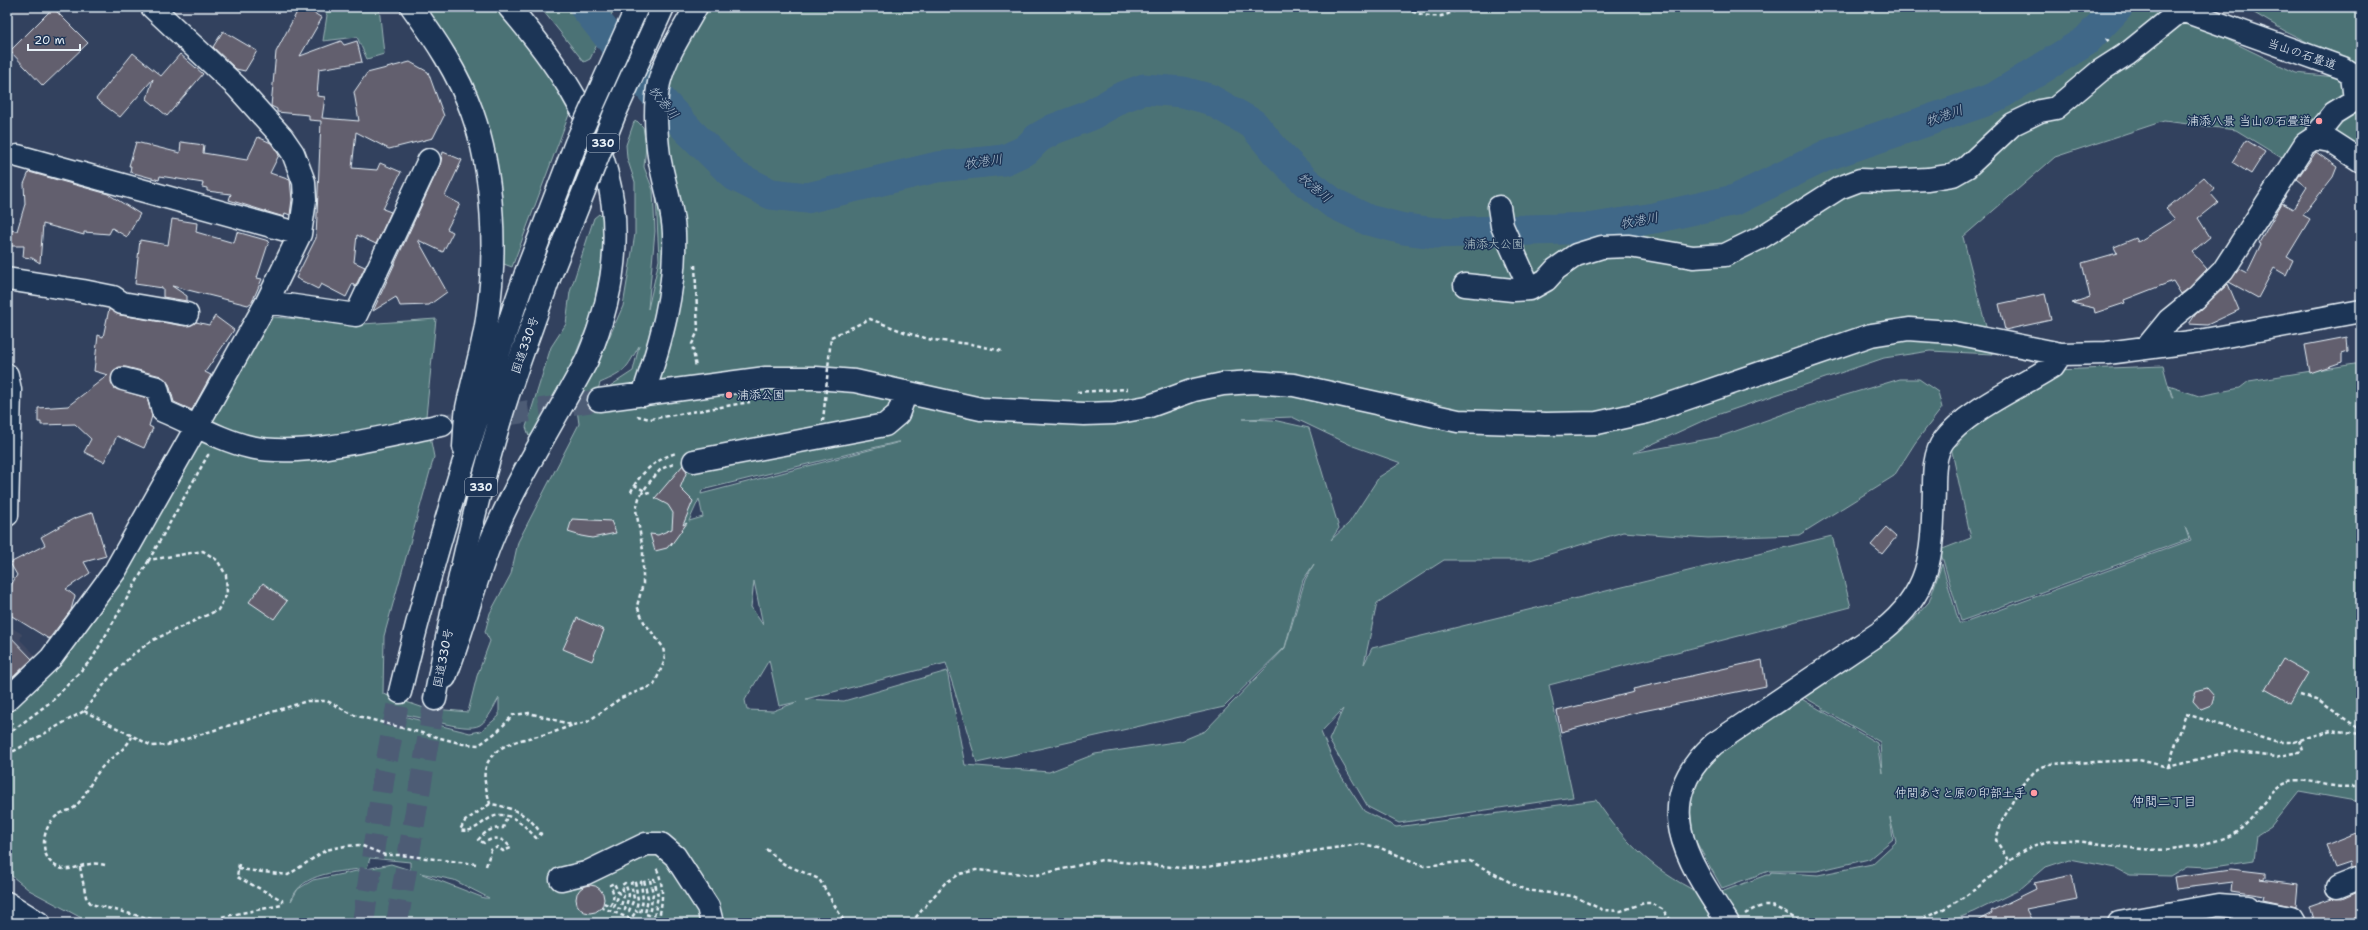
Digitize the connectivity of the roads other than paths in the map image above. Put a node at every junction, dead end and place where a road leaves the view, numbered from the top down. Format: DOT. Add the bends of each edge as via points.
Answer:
graph roads {
  1 [pos="152,7"];
  2 [pos="412,7"];
  3 [pos="509,7"];
  4 [pos="637,7"];
  5 [pos="663,7"];
  6 [pos="696,7"];
  7 [pos="2177,9"];
  8 [pos="2314,138"];
  9 [pos="18,156"];
  10 [pos="429,160"];
  11 [pos="2361,161"];
  12 [pos="1501,217"];
  13 [pos="300,234"];
  14 [pos="7,279"];
  15 [pos="1528,284"];
  16 [pos="1465,285"];
  17 [pos="266,302"];
  18 [pos="2361,311"];
  19 [pos="187,314"];
  20 [pos="2147,348"];
  21 [pos="2061,354"];
  22 [pos="7,376"];
  23 [pos="123,379"];
  24 [pos="906,392"];
  25 [pos="643,396"];
  26 [pos="599,400"];
  27 [pos="442,425"];
  28 [pos="198,426"];
  29 [pos="463,458"];
  30 [pos="694,461"];
  31 [pos="7,515"];
  32 [pos="400,692"];
  33 [pos="7,700"];
  34 [pos="561,879"];
  35 [pos="2361,880"];
  36 [pos="2337,887"];
  37 [pos="7,903"];
  38 [pos="2245,917"];
  39 [pos="39,923"];
  40 [pos="712,923"];
  41 [pos="1728,923"];
  42 [pos="2119,923"];
  43 [pos="2294,923"];
  1 -- 13 [label="main road" via="236,86 282,136 293,153 304,182 305,200"];
  2 -- 29 [label="main road" via="445,54 469,106 483,151 489,188 491,285 487,320 467,409"];
  3 -- 5 [label="main road, 国道330号 / 330, bridge" via="549,57 591,127 612,199 616,240 615,263 606,311 598,334 587,360 495,533 470,600 456,648 435,699 458,579 497,428 548,281 615,113"];
  4 -- 29 [label="main road, 国道330号 / 330, bridge" via="576,143 526,273"];
  6 -- 25 [label="main road" via="682,31 659,83 656,122 659,156 674,232 674,274 659,348"];
  7 -- 8 [label="main road, 当山の石畳道" via="2343,68 2352,74 2356,100 2334,113"];
  7 -- 15 [label="main road" via="2128,53 2100,71 2056,108 2040,111 2013,124 1967,167 1953,175 1928,179 1860,180 1839,188 1762,237 1725,255 1693,257 1629,246 1602,247 1576,255 1556,269 1546,280"];
  8 -- 11 [label="main road" via="2330,141"];
  8 -- 20 [label="main road" via="2305,144 2295,158 2223,271 2169,320"];
  9 -- 13 [label="main road"];
  10 -- 17 [label="main road" via="356,315"];
  12 -- 15 [label="main road"];
  13 -- 17 [label="main road"];
  14 -- 19 [label="main road" via="83,291 113,297 122,303"];
  15 -- 16 [label="main road" via="1513,290"];
  17 -- 28 [label="main road"];
  18 -- 20 [label="main road"];
  20 -- 21 [label="main road" via="2107,353"];
  21 -- 24 [label="main road" via="1950,332 1909,329 1871,335 1647,412 1597,423 1458,421 1294,385 1253,382 1223,384 1194,390 1147,407 1114,413 1084,414 981,410"];
  21 -- 41 [label="main road" via="2053,366 1974,414 1944,440 1935,465 1933,526 1928,565 1919,591 1904,613 1882,631 1714,744 1693,766 1680,796 1680,834 1686,854"];
  22 -- 31 [label="main road" via="10,390"];
  23 -- 28 [label="main road" via="157,388 163,411"];
  24 -- 25 [label="main road" via="855,381 766,378"];
  24 -- 30 [label="main road" via="898,414 885,425"];
  25 -- 26 [label="main road"];
  27 -- 28 [label="main road" via="293,451 250,447"];
  28 -- 33 [label="main road" via="115,571 51,658"];
  29 -- 32 [label="main road, 国道330号 / 330" via="424,594"];
  34 -- 40 [label="main road" via="586,873 646,844 655,843 667,847 675,856 708,907"];
  35 -- 36 [label="main road" via="2357,879"];
  37 -- 39 [label="main road"];
  38 -- 42 [label="main road" via="2247,907 2218,905"];
  38 -- 43 [label="main road" via="2291,918"];
}
